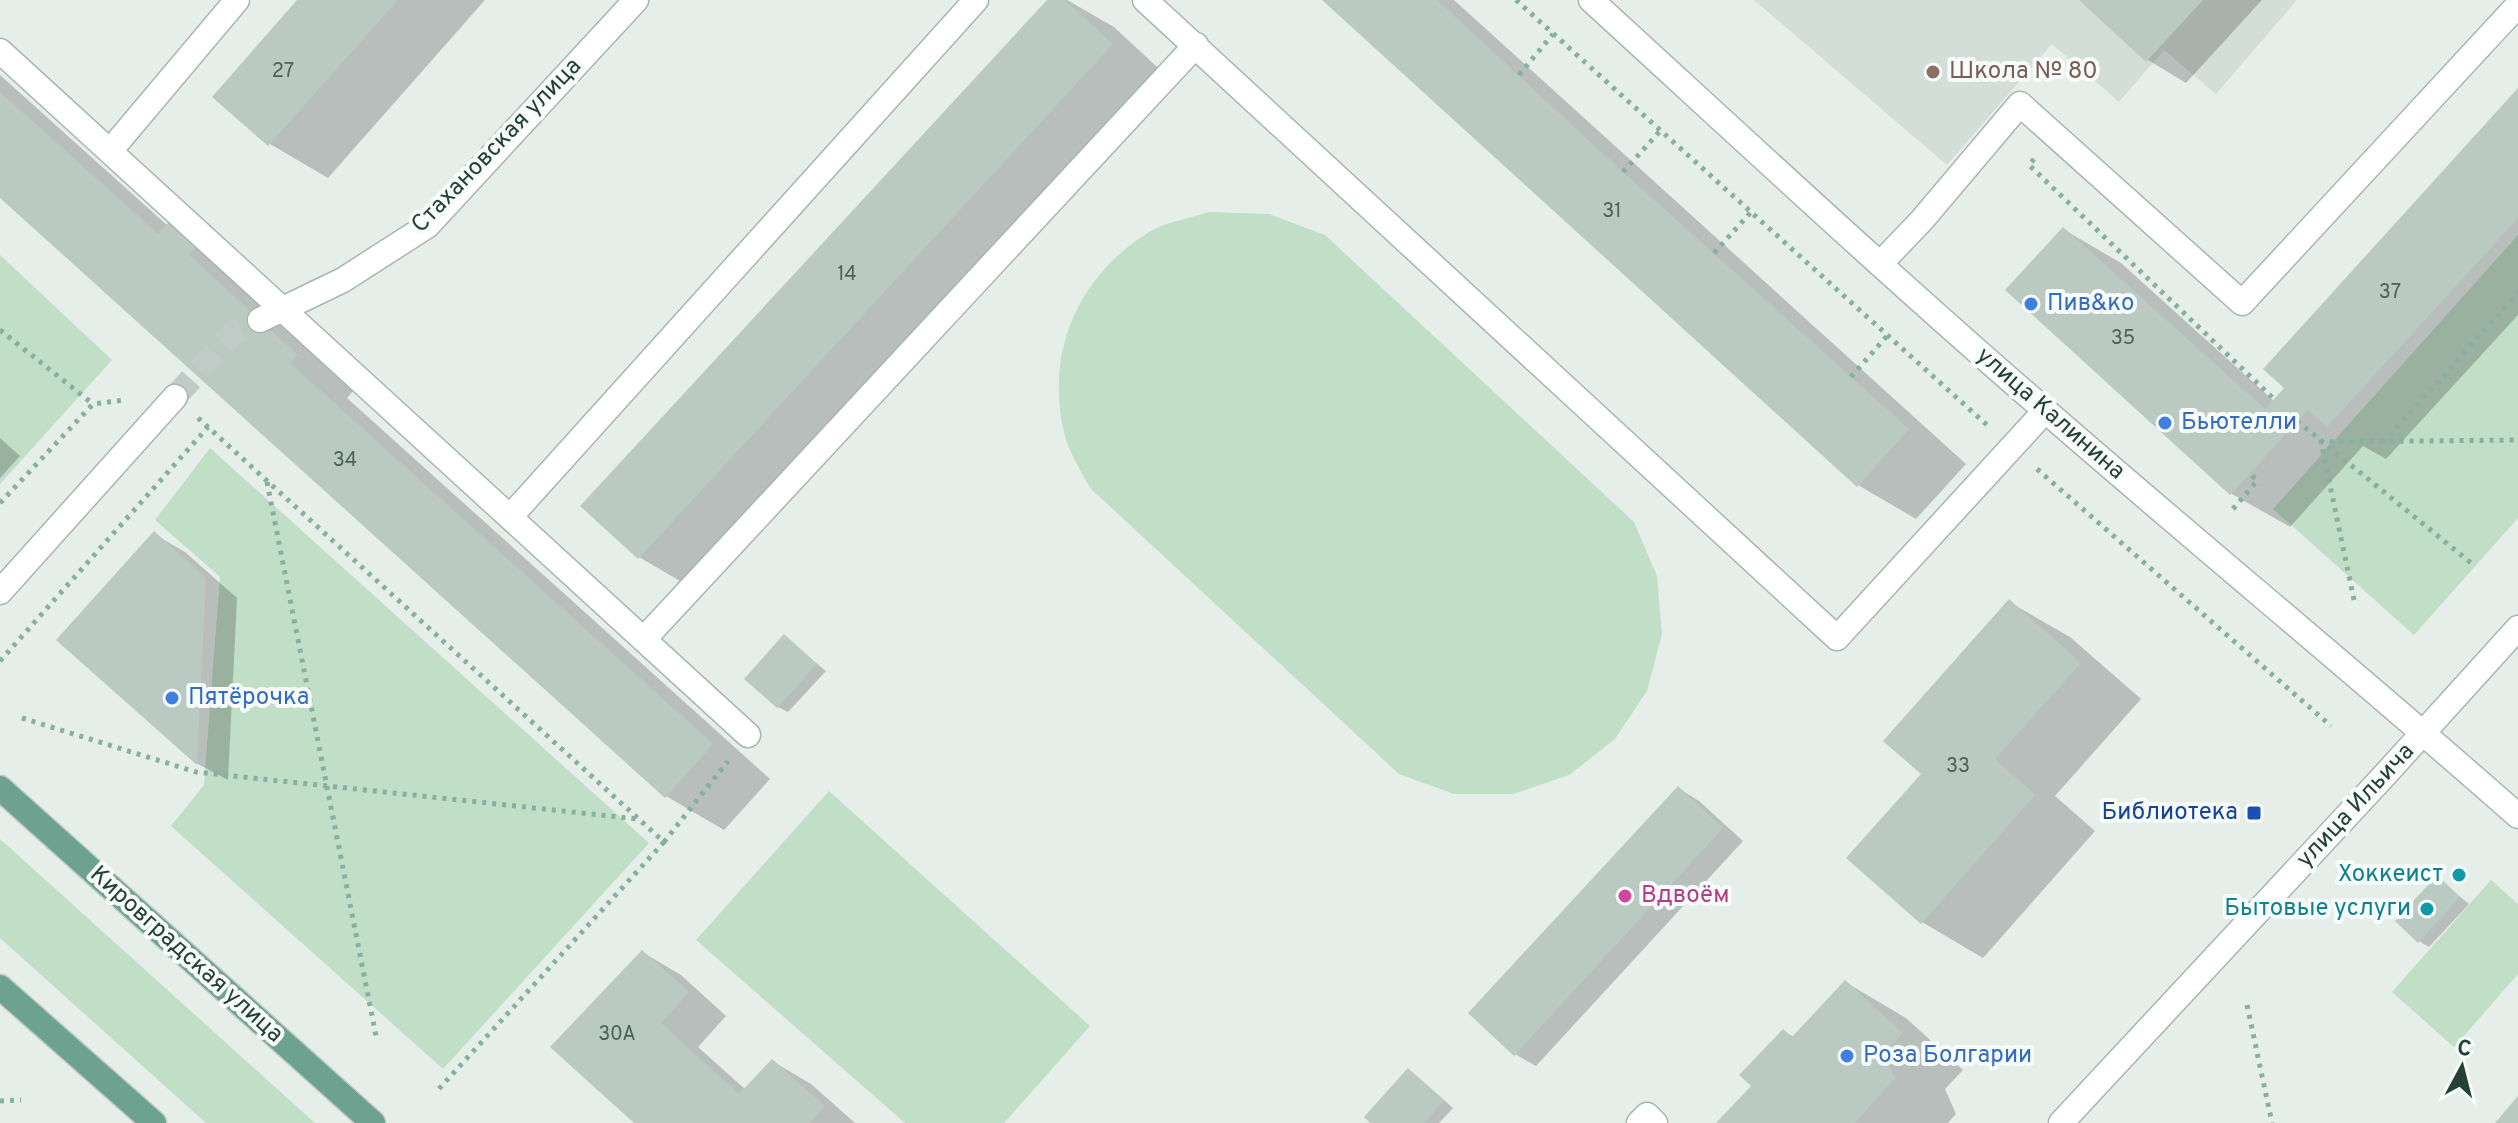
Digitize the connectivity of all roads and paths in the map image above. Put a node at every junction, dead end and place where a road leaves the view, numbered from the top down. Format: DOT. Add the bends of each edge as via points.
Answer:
graph roads {
  1 [pos="237,0"];
  2 [pos="636,0"];
  3 [pos="976,0"];
  4 [pos="1145,0"];
  5 [pos="1516,0"];
  6 [pos="1591,0"];
  7 [pos="2518,5"];
  8 [pos="1553,34"];
  9 [pos="1196,45"];
  10 [pos="0,51"];
  11 [pos="1519,75"];
  12 [pos="1661,130"];
  13 [pos="2055,134"];
  14 [pos="110,151"];
  15 [pos="1623,172"];
  16 [pos="1751,212"];
  17 [pos="1714,253"];
  18 [pos="1880,264"];
  19 [pos="2518,293"];
  20 [pos="283,310"];
  21 [pos="260,320"];
  22 [pos="0,330"];
  23 [pos="1888,335"];
  24 [pos="1851,377"];
  25 [pos="175,397"];
  26 [pos="133,399"];
  27 [pos="2274,399"];
  28 [pos="93,404"];
  29 [pos="2045,411"];
  30 [pos="2297,421"];
  31 [pos="208,427"];
  32 [pos="2518,440"];
  33 [pos="2321,442"];
  34 [pos="2383,443"];
  35 [pos="2012,447"];
  36 [pos="2250,473"];
  37 [pos="267,481"];
  38 [pos="0,503"];
  39 [pos="2233,509"];
  40 [pos="510,517"];
  41 [pos="2471,563"];
  42 [pos="0,592"];
  43 [pos="2354,600"];
  44 [pos="2518,628"];
  45 [pos="644,639"];
  46 [pos="0,661"];
  47 [pos="22,718"];
  48 [pos="2331,726"];
  49 [pos="2424,733"];
  50 [pos="748,735"];
  51 [pos="327,786"];
  52 [pos="0,788"];
  53 [pos="2518,816"];
  54 [pos="639,819"];
  55 [pos="664,842"];
  56 [pos="0,987"];
  57 [pos="2247,1005"];
  58 [pos="376,1036"];
  59 [pos="437,1091"];
  60 [pos="21,1100"];
  61 [pos="0,1101"];
  62 [pos="154,1123"];
  63 [pos="373,1123"];
  64 [pos="1639,1123"];
  65 [pos="1655,1123"];
  66 [pos="2061,1123"];
  67 [pos="2272,1123"];
  1 -- 14 [label="street"];
  2 -- 20 [label="street, Стахановская улица" via="427,226 343,280"];
  3 -- 40 [label="street"];
  4 -- 9 [label="street"];
  5 -- 8 [label="path"];
  6 -- 18 [label="street, улица Калинина"];
  7 -- 13 [label="street" via="2242,303"];
  8 -- 11 [label="path"];
  8 -- 12 [label="path"];
  9 -- 35 [label="street" via="1837,638"];
  9 -- 45 [label="street"];
  10 -- 14 [label="street"];
  12 -- 15 [label="path"];
  12 -- 16 [label="path"];
  13 -- 18 [label="street" via="2020,104"];
  13 -- 27 [label="path" via="2029,165"];
  14 -- 20 [label="street"];
  16 -- 17 [label="path"];
  16 -- 23 [label="path"];
  18 -- 29 [label="street, улица Калинина"];
  19 -- 34 [label="path"];
  20 -- 21 [label="street, Стахановская улица"];
  20 -- 40 [label="street"];
  22 -- 28 [label="path"];
  23 -- 24 [label="path"];
  23 -- 35 [label="path"];
  25 -- 31 [label="path"];
  25 -- 42 [label="street"];
  26 -- 28 [label="path"];
  28 -- 38 [label="path"];
  29 -- 35 [label="street"];
  29 -- 49 [label="street, улица Калинина"];
  30 -- 33 [label="path"];
  31 -- 37 [label="path"];
  31 -- 46 [label="path"];
  32 -- 34 [label="path"];
  33 -- 34 [label="path"];
  33 -- 41 [label="path"];
  33 -- 43 [label="path"];
  35 -- 48 [label="path"];
  36 -- 39 [label="path" via="2257,481"];
  37 -- 51 [label="path"];
  37 -- 54 [label="path"];
  40 -- 45 [label="street"];
  44 -- 49 [label="street, улица Ильича"];
  45 -- 50 [label="street"];
  47 -- 51 [label="path" via="196,772"];
  49 -- 53 [label="street, улица Калинина"];
  49 -- 66 [label="street, улица Ильича"];
  50 -- 55 [label="path"];
  51 -- 54 [label="path"];
  51 -- 58 [label="path"];
  52 -- 63 [label="main road, Кировградская улица"];
  54 -- 55 [label="path"];
  55 -- 59 [label="path"];
  56 -- 62 [label="main road"];
  57 -- 67 [label="path"];
  60 -- 61 [label="path"];
  64 -- 65 [label="street" via="1647,1115"];
}
